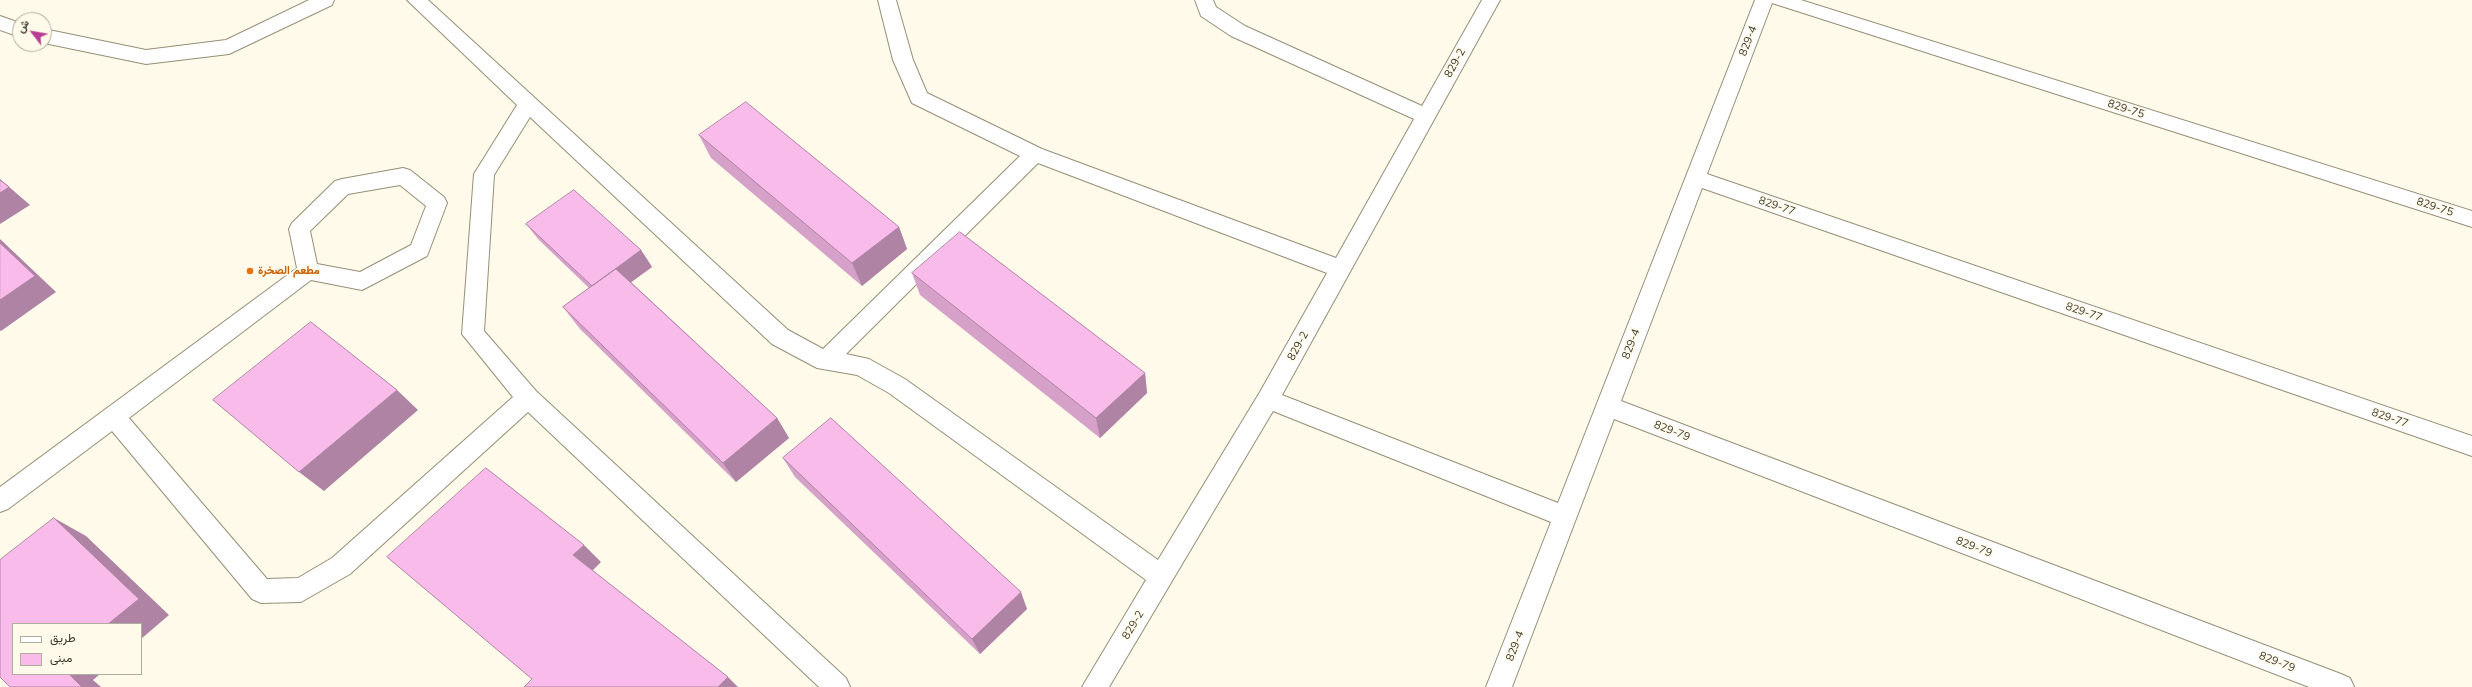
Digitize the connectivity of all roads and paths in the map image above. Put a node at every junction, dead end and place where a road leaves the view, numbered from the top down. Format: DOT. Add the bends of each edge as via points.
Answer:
graph roads {
  1 [pos="325,0"];
  2 [pos="416,0"];
  3 [pos="887,0"];
  4 [pos="1204,0"];
  5 [pos="1491,0"];
  6 [pos="1764,0"];
  7 [pos="1780,0"];
  8 [pos="0,23"];
  9 [pos="12,27"];
  10 [pos="52,38"];
  11 [pos="528,104"];
  12 [pos="1426,116"];
  13 [pos="1035,154"];
  14 [pos="1695,178"];
  15 [pos="2472,219"];
  16 [pos="1341,269"];
  17 [pos="308,272"];
  18 [pos="824,361"];
  19 [pos="528,398"];
  20 [pos="1268,399"];
  21 [pos="1607,406"];
  22 [pos="113,416"];
  23 [pos="2472,446"];
  24 [pos="0,501"];
  25 [pos="1565,517"];
  26 [pos="1161,577"];
  27 [pos="1501,686"];
  28 [pos="837,687"];
  29 [pos="1095,687"];
  30 [pos="2341,687"];
  1 -- 10 [label="street" via="229,47 222,48 146,57"];
  2 -- 11 [label="street"];
  3 -- 13 [label="street" via="903,60 919,98"];
  4 -- 12 [label="street" via="1208,11 1238,31"];
  5 -- 12 [label="street, 829-2"];
  6 -- 14 [label="street, 829-4"];
  7 -- 15 [label="street, 829-75"];
  8 -- 9 [label="street"];
  11 -- 18 [label="street" via="780,337"];
  11 -- 19 [label="street" via="484,174 472,334"];
  12 -- 16 [label="street, 829-2"];
  13 -- 16 [label="street"];
  13 -- 18 [label="street"];
  14 -- 21 [label="street, 829-4"];
  14 -- 23 [label="street, 829-77"];
  16 -- 20 [label="street, 829-2"];
  17 -- 17 [label="street" via="362,281 420,250 437,203 403,176 342,187 300,229"];
  17 -- 22 [label="street"];
  18 -- 26 [label="street" via="861,366 897,386"];
  19 -- 22 [label="street" via="341,566 301,590 261,591"];
  19 -- 28 [label="street"];
  20 -- 25 [label="street"];
  20 -- 26 [label="street, 829-2"];
  21 -- 25 [label="street, 829-4"];
  21 -- 30 [label="street, 829-79"];
  22 -- 24 [label="street"];
  25 -- 27 [label="street, 829-4"];
  26 -- 29 [label="street, 829-2"];
}
